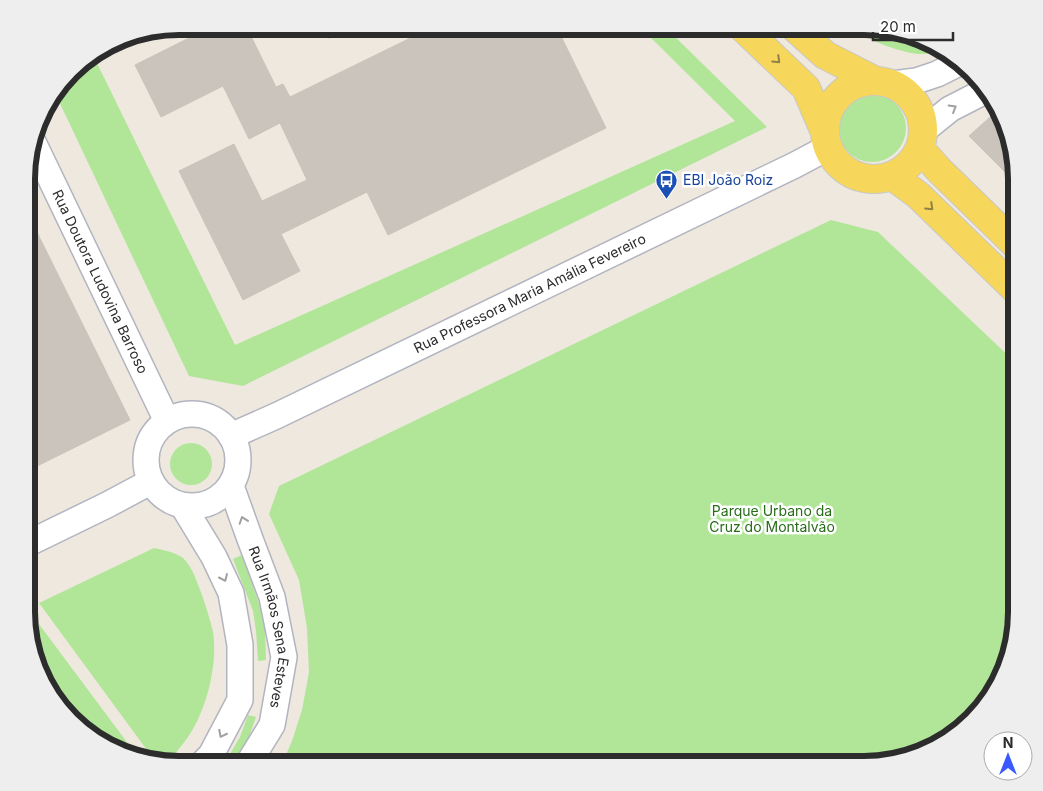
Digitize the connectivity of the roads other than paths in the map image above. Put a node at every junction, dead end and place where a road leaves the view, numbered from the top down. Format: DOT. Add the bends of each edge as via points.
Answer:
graph roads {
  1 [pos="751,35"];
  2 [pos="804,35"];
  3 [pos="953,66"];
  4 [pos="883,82"];
  5 [pos="980,95"];
  6 [pos="826,139"];
  7 [pos="922,140"];
  8 [pos="38,151"];
  9 [pos="892,176"];
  10 [pos="1008,237"];
  11 [pos="1008,282"];
  12 [pos="167,421"];
  13 [pos="231,436"];
  14 [pos="150,482"];
  15 [pos="231,486"];
  16 [pos="183,506"];
  17 [pos="35,540"];
  18 [pos="210,756"];
  19 [pos="253,756"];
  1 -- 6 [label="main road, one-way" via="806,88"];
  2 -- 4 [label="main road" via="825,55"];
  3 -- 4 [label="street" via="916,82"];
  4 -- 6 [label="main road" via="859,83 834,100 827,114"];
  4 -- 7 [label="main road" via="906,92 915,102 922,116"];
  7 -- 5 [label="street, one-way" via="950,109"];
  6 -- 9 [label="main road" via="836,161 848,172 862,178"];
  6 -- 13 [label="street, Rua Professora Maria Amália Fevereiro" via="786,170"];
  7 -- 9 [label="main road" via="913,160"];
  7 -- 10 [label="main road" via="940,171"];
  8 -- 12 [label="street, Rua Doutora Ludovina Barroso"];
  9 -- 11 [label="main road, one-way" via="918,194"];
  12 -- 13 [label="street" via="195,414 222,425"];
  12 -- 14 [label="street" via="155,431 148,445 145,461"];
  13 -- 15 [label="street" via="238,461"];
  14 -- 16 [label="street" via="168,500"];
  14 -- 17 [label="street"];
  15 -- 16 [label="street" via="210,503"];
  19 -- 15 [label="street, Rua Irmãos Sena Esteves, one-way" via="272,726 284,657 272,597"];
  16 -- 18 [label="street, Rua Irmãos Sena Esteves, one-way" via="214,557 231,593 240,645 240,700"];
}
